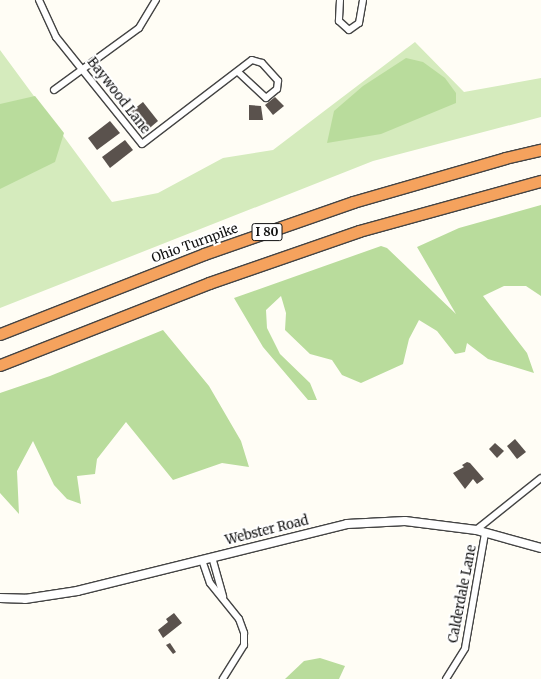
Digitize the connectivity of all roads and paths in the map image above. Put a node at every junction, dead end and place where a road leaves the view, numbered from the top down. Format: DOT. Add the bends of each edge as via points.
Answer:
graph roads {
  1 [pos="39,0"];
  2 [pos="156,0"];
  3 [pos="340,0"];
  4 [pos="363,0"];
  5 [pos="84,70"];
  6 [pos="238,72"];
  7 [pos="54,90"];
  8 [pos="541,150"];
  9 [pos="541,181"];
  10 [pos="0,334"];
  11 [pos="0,365"];
  12 [pos="541,478"];
  13 [pos="476,530"];
  14 [pos="485,533"];
  15 [pos="541,548"];
  16 [pos="212,557"];
  17 [pos="202,560"];
  18 [pos="0,598"];
  19 [pos="224,600"];
  20 [pos="223,679"];
  21 [pos="446,679"];
  1 -- 5 [label="street, Baywood Lane" via="56,37"];
  2 -- 5 [label="street" via="139,28"];
  3 -- 4 [label="street" via="339,21 349,30 359,22"];
  5 -- 6 [label="street, Baywood Lane" via="142,144"];
  5 -- 7 [label="street"];
  6 -- 6 [label="street, Baywood Lane" via="266,98 277,89 278,82 262,63 252,60"];
  8 -- 10 [label="highway, Ohio Turnpike / I 80" via="353,202 204,254"];
  9 -- 11 [label="highway, I 80" via="359,230 208,283"];
  12 -- 13 [label="street"];
  13 -- 14 [label="street, Webster Road"];
  13 -- 16 [label="street, Webster Road" via="405,521 347,524"];
  14 -- 15 [label="street, Webster Road"];
  14 -- 21 [label="street, Calderdale Lane" via="465,648"];
  16 -- 17 [label="street, Webster Road"];
  16 -- 19 [label="street"];
  17 -- 18 [label="street, Webster Road" via="77,591 25,599"];
  17 -- 19 [label="street" via="210,583"];
  19 -- 20 [label="street" via="239,619 244,633 244,645"];
}
